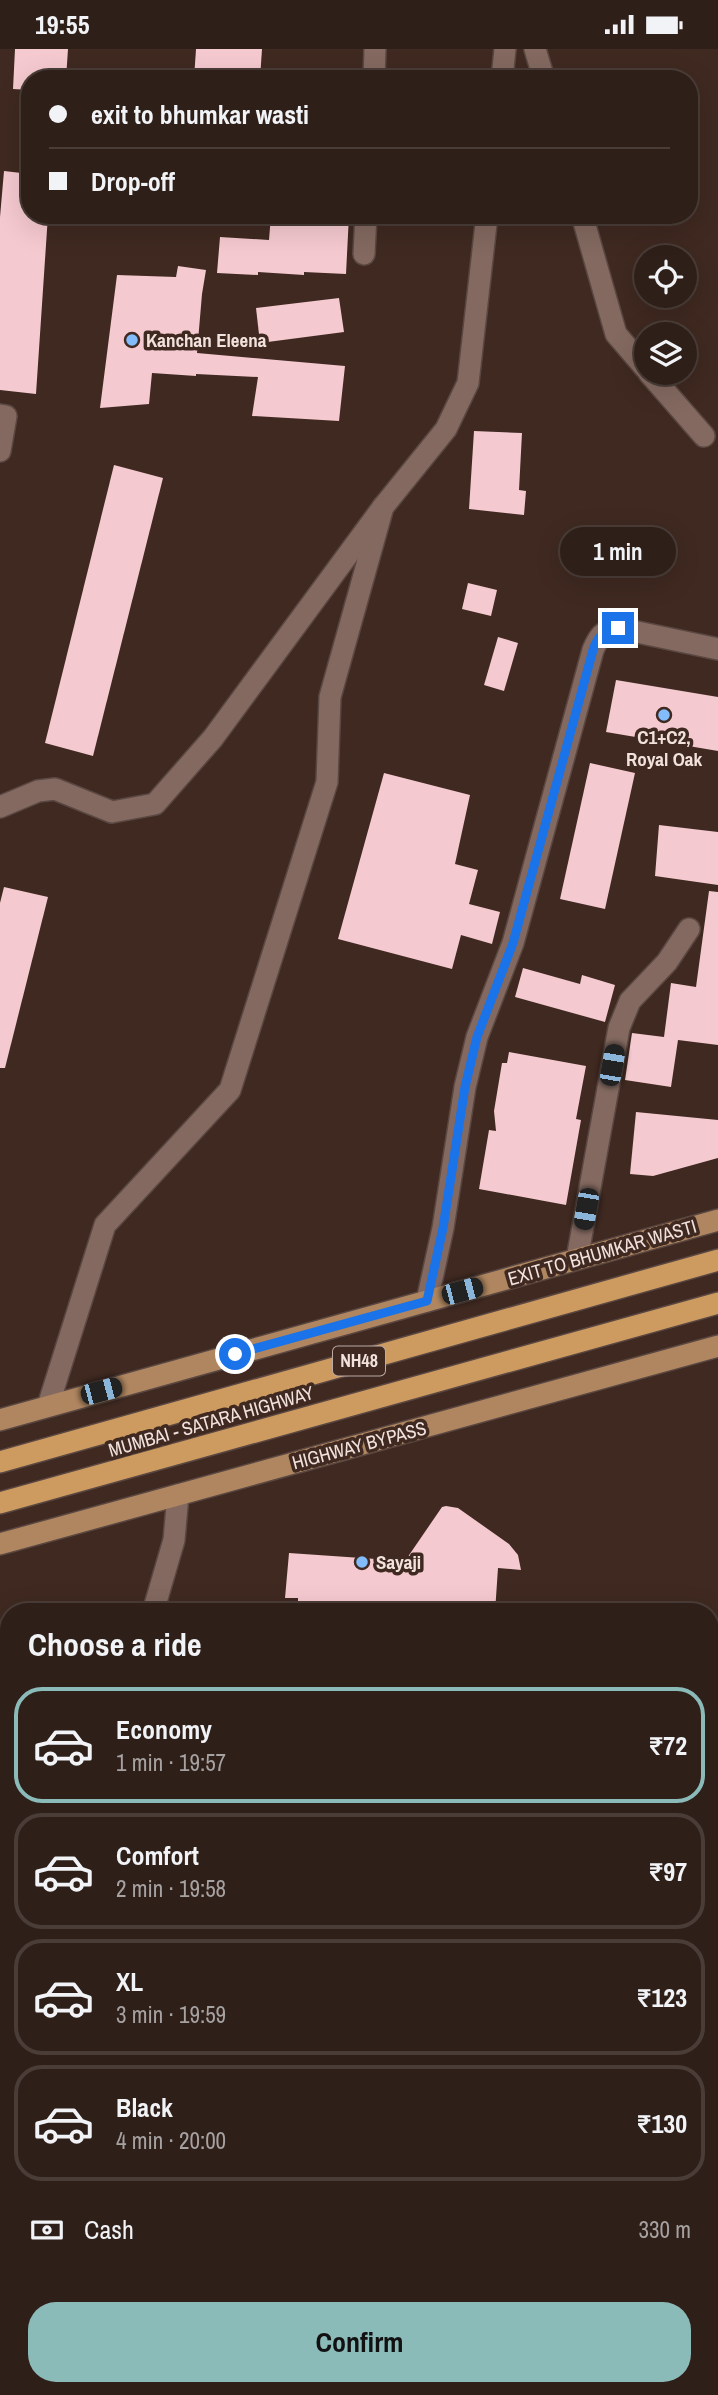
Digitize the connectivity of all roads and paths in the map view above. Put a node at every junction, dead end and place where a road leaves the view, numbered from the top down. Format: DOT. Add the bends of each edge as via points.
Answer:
graph roads {
  1 [pos="375,49"];
  2 [pos="505,49"];
  3 [pos="535,49"];
  4 [pos="374,70"];
  5 [pos="503,70"];
  6 [pos="541,70"];
  7 [pos="366,224"];
  8 [pos="486,224"];
  9 [pos="585,224"];
  10 [pos="364,254"];
  11 [pos="634,355"];
  12 [pos="659,385"];
  13 [pos="0,415"];
  14 [pos="704,436"];
  15 [pos="0,451"];
  16 [pos="383,507"];
  17 [pos="718,649"];
  18 [pos="0,807"];
  19 [pos="689,929"];
  20 [pos="718,1220"];
  21 [pos="577,1259"];
  22 [pos="718,1260"];
  23 [pos="427,1301"];
  24 [pos="718,1303"];
  25 [pos="718,1346"];
  26 [pos="48,1406"];
  27 [pos="0,1420"];
  28 [pos="0,1462"];
  29 [pos="178,1495"];
  30 [pos="0,1503"];
  31 [pos="0,1544"];
  32 [pos="156,1603"];
  1 -- 4 [label="street"];
  2 -- 5 [label="street"];
  3 -- 6 [label="street"];
  7 -- 10 [label="street"];
  8 -- 16 [label="street" via="468,383 446,429"];
  9 -- 11 [label="street" via="616,334"];
  12 -- 14 [label="street"];
  13 -- 15 [label="street" via="6,415"];
  16 -- 18 [label="street" via="213,738 155,804 112,812 55,789 38,790"];
  16 -- 26 [label="street" via="330,697 327,782 230,1090 105,1225"];
  17 -- 23 [label="street" via="618,628 605,630 598,637 513,943 477,1037"];
  19 -- 21 [label="street" via="667,962 630,1001 619,1028"];
  20 -- 21 [label="main road, EXIT TO BHUMKAR WASTI"];
  21 -- 23 [label="main road, EXIT TO BHUMKAR WASTI"];
  22 -- 28 [label="highway, MUMBAI - SATARA HIGHWAY / NH48"];
  23 -- 26 [label="main road, EXIT TO BHUMKAR WASTI"];
  24 -- 30 [label="highway, MUMBAI - SATARA HIGHWAY / NH48"];
  25 -- 29 [label="main road, HIGHWAY BYPASS"];
  26 -- 27 [label="main road, EXIT TO BHUMKAR WASTI"];
  29 -- 31 [label="main road, HIGHWAY BYPASS"];
  29 -- 32 [label="street" via="174,1540"];
}
